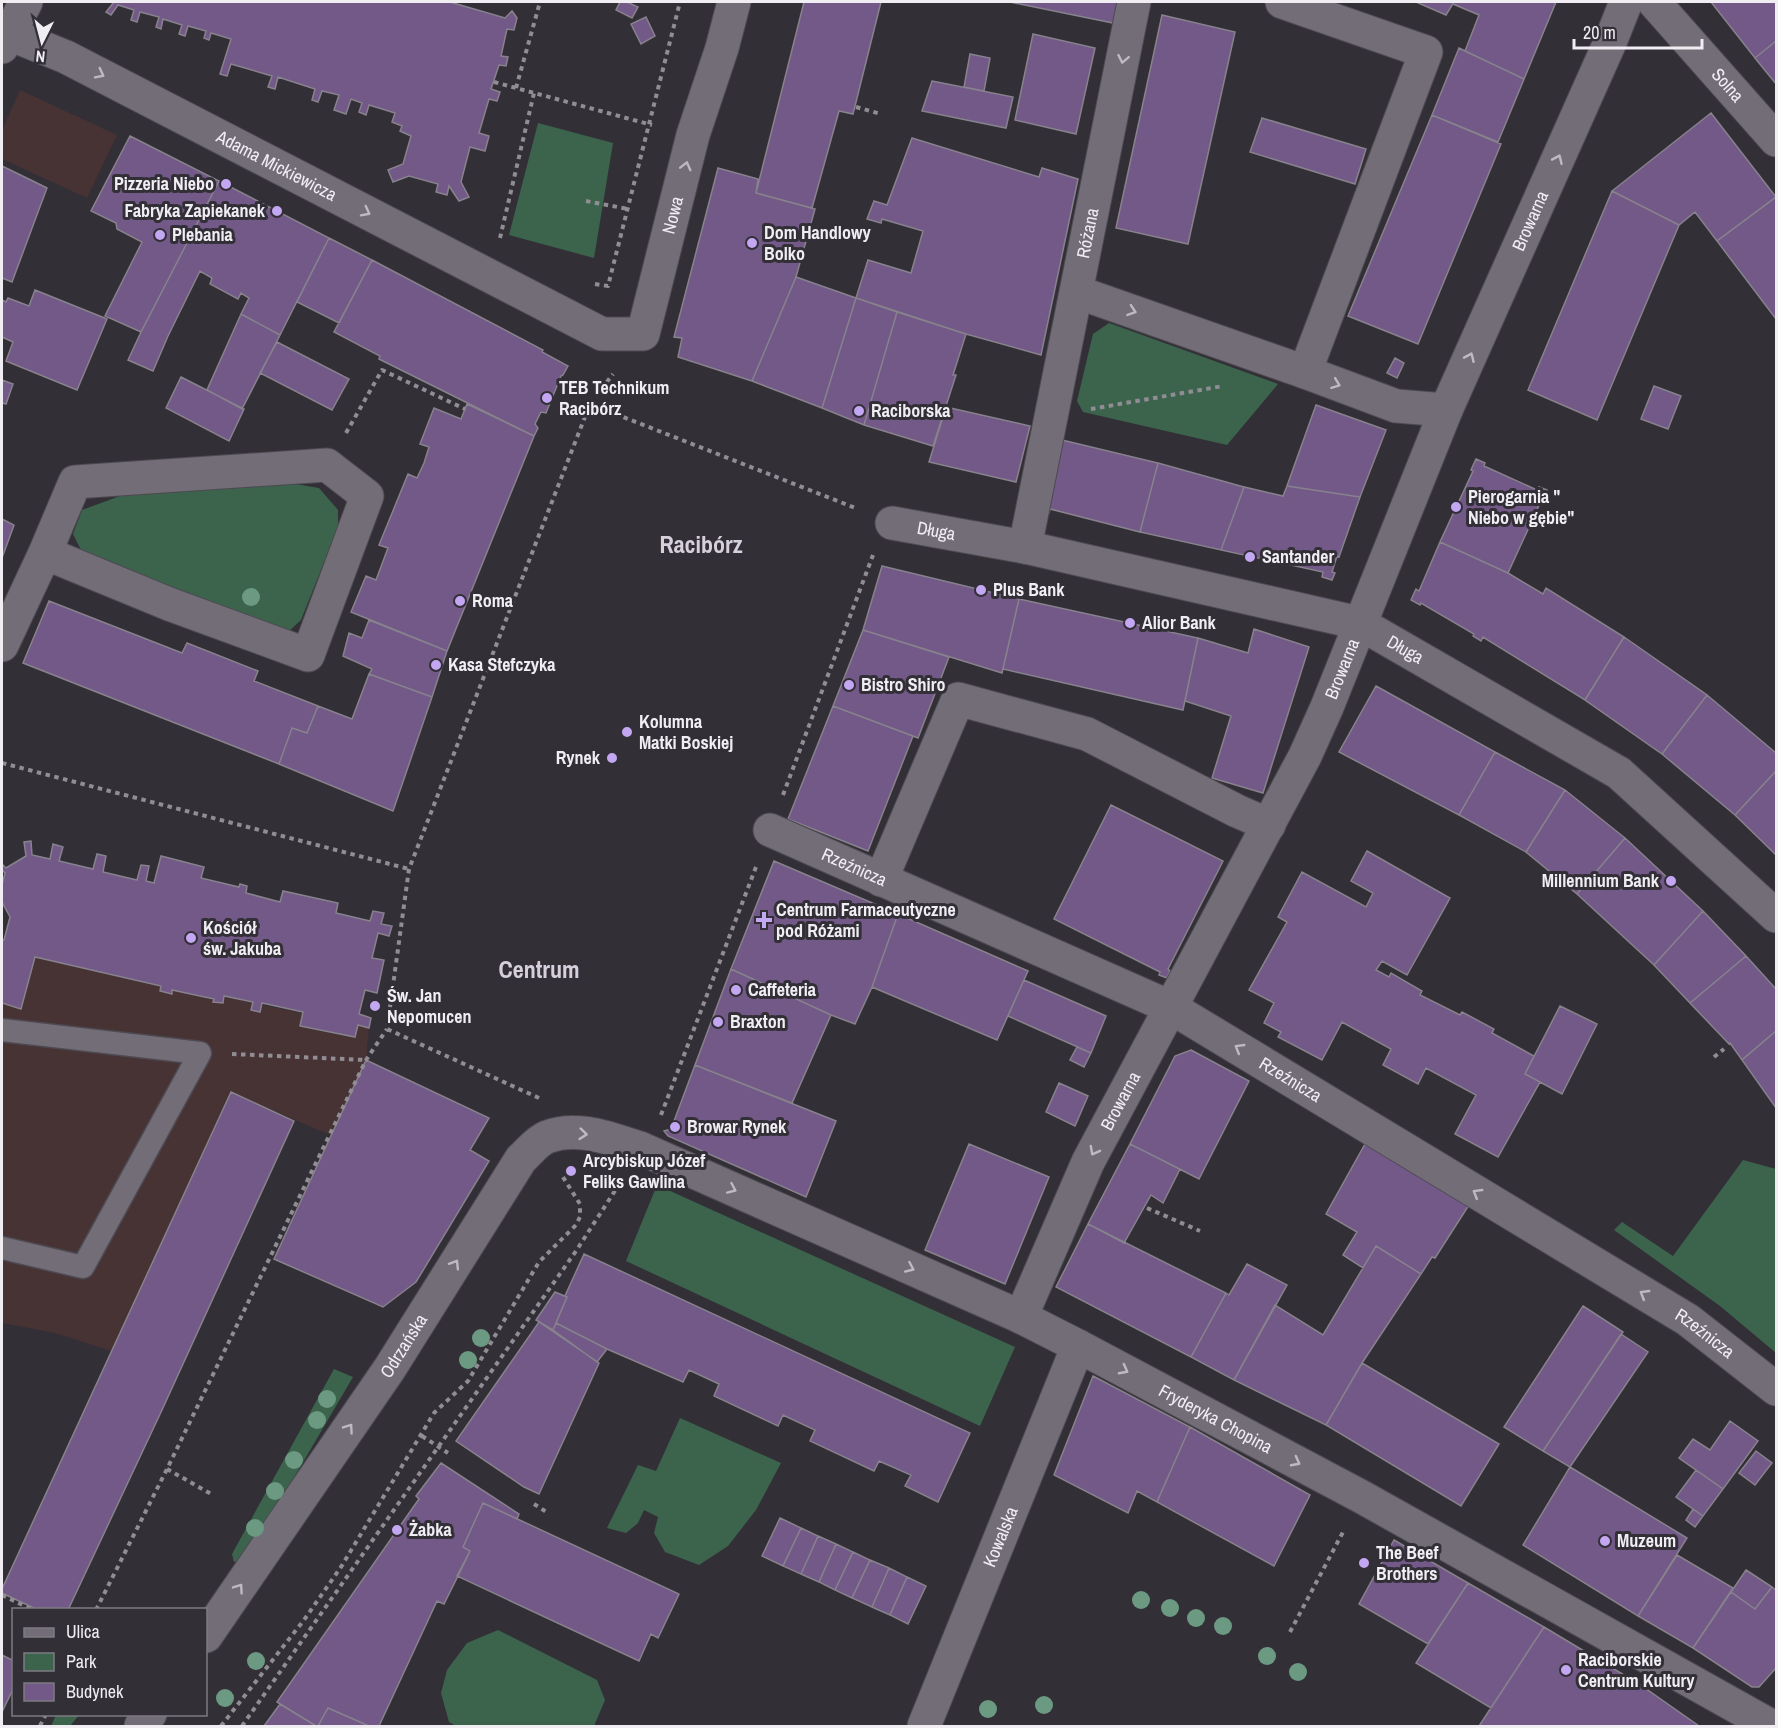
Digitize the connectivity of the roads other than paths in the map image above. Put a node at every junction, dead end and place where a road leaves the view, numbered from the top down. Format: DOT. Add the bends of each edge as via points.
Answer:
graph roads {
  1 [pos="26,2"];
  2 [pos="734,2"];
  3 [pos="1134,2"];
  4 [pos="1282,2"];
  5 [pos="1626,2"];
  6 [pos="1654,2"];
  7 [pos="4,37"];
  8 [pos="1776,140"];
  9 [pos="1077,292"];
  10 [pos="644,334"];
  11 [pos="1305,372"];
  12 [pos="1446,410"];
  13 [pos="892,523"];
  14 [pos="1025,547"];
  15 [pos="45,554"];
  16 [pos="1359,623"];
  17 [pos="2,645"];
  18 [pos="1269,825"];
  19 [pos="770,830"];
  20 [pos="881,880"];
  21 [pos="1776,916"];
  22 [pos="1170,1007"];
  23 [pos="2,1030"];
  24 [pos="640,1148"];
  25 [pos="2,1248"];
  26 [pos="1021,1317"];
  27 [pos="1078,1346"];
  28 [pos="1776,1389"];
  29 [pos="207,1635"];
  30 [pos="924,1726"];
  31 [pos="1771,1726"];
  1 -- 7 [label="street"];
  10 -- 2 [label="street, Nowa, one-way" via="693,135"];
  3 -- 9 [label="street, Różana, one-way"];
  4 -- 11 [label="street" via="1426,52"];
  12 -- 5 [label="street, Browarna, one-way"];
  6 -- 8 [label="street, Solna"];
  7 -- 10 [label="street, Adama Mickiewicza, one-way" via="66,57 603,334"];
  9 -- 11 [label="street, one-way"];
  9 -- 14 [label="street, Różana"];
  11 -- 12 [label="street, one-way" via="1396,406"];
  12 -- 16 [label="street, Browarna"];
  13 -- 14 [label="street, Długa"];
  14 -- 16 [label="street, Długa"];
  15 -- 15 [label="street" via="308,655 367,496 327,465 75,482"];
  15 -- 17 [label="street"];
  16 -- 18 [label="street, Browarna" via="1327,708"];
  16 -- 21 [label="street, Długa" via="1619,773"];
  18 -- 20 [label="street" via="1087,734 958,699"];
  18 -- 22 [label="street, Browarna"];
  19 -- 20 [label="street, Rzeźnicza"];
  20 -- 22 [label="street, Rzeźnicza"];
  22 -- 26 [label="street, Browarna, one-way" via="1088,1162"];
  28 -- 22 [label="street, Rzeźnicza, one-way" via="1688,1320"];
  23 -- 25 [label="lane" via="200,1053 83,1267"];
  24 -- 26 [label="street, Fryderyka Chopina, one-way"];
  29 -- 24 [label="street, Odrzańska, one-way" via="390,1368 521,1159 546,1137 581,1132"];
  26 -- 27 [label="street, Fryderyka Chopina"];
  27 -- 30 [label="street, Kowalska"];
  27 -- 31 [label="street, Fryderyka Chopina, one-way" via="1362,1497"];
}
